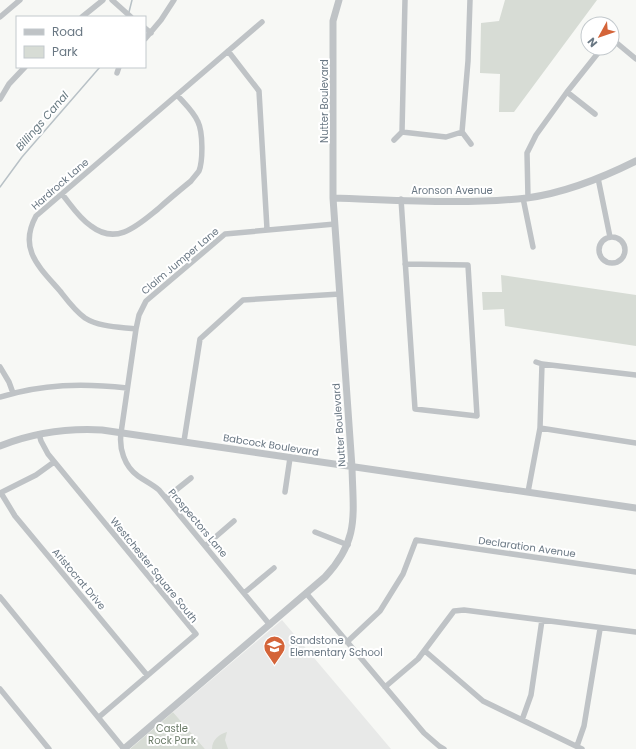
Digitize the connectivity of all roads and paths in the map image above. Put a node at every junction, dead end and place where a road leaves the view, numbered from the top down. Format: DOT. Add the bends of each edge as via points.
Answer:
graph roads {
  1 [pos="20,0"];
  2 [pos="103,0"];
  3 [pos="112,0"];
  4 [pos="174,0"];
  5 [pos="339,0"];
  6 [pos="406,0"];
  7 [pos="470,0"];
  8 [pos="83,16"];
  9 [pos="130,16"];
  10 [pos="0,17"];
  11 [pos="262,22"];
  12 [pos="146,29"];
  13 [pos="151,33"];
  14 [pos="146,38"];
  15 [pos="620,46"];
  16 [pos="228,51"];
  17 [pos="596,56"];
  18 [pos="636,59"];
  19 [pos="24,68"];
  20 [pos="119,68"];
  21 [pos="117,73"];
  22 [pos="567,92"];
  23 [pos="177,95"];
  24 [pos="0,99"];
  25 [pos="595,114"];
  26 [pos="402,132"];
  27 [pos="462,132"];
  28 [pos="394,140"];
  29 [pos="471,144"];
  30 [pos="636,161"];
  31 [pos="598,178"];
  32 [pos="62,194"];
  33 [pos="334,198"];
  34 [pos="526,198"];
  35 [pos="400,200"];
  36 [pos="335,224"];
  37 [pos="267,229"];
  38 [pos="610,237"];
  39 [pos="533,247"];
  40 [pos="405,264"];
  41 [pos="340,294"];
  42 [pos="136,329"];
  43 [pos="536,362"];
  44 [pos="542,364"];
  45 [pos="0,367"];
  46 [pos="636,375"];
  47 [pos="127,388"];
  48 [pos="13,393"];
  49 [pos="0,397"];
  50 [pos="540,428"];
  51 [pos="121,433"];
  52 [pos="38,434"];
  53 [pos="184,441"];
  54 [pos="636,443"];
  55 [pos="0,446"];
  56 [pos="290,458"];
  57 [pos="54,462"];
  58 [pos="352,467"];
  59 [pos="191,478"];
  60 [pos="285,492"];
  61 [pos="528,492"];
  62 [pos="0,493"];
  63 [pos="166,498"];
  64 [pos="636,508"];
  65 [pos="234,521"];
  66 [pos="315,532"];
  67 [pos="348,545"];
  68 [pos="205,546"];
  69 [pos="274,568"];
  70 [pos="636,572"];
  71 [pos="244,593"];
  72 [pos="306,594"];
  73 [pos="0,597"];
  74 [pos="542,620"];
  75 [pos="270,624"];
  76 [pos="600,628"];
  77 [pos="636,632"];
  78 [pos="347,642"];
  79 [pos="425,651"];
  80 [pos="147,675"];
  81 [pos="385,687"];
  82 [pos="0,689"];
  83 [pos="99,717"];
  84 [pos="522,720"];
  85 [pos="579,748"];
  86 [pos="49,749"];
  87 [pos="124,749"];
  88 [pos="444,749"];
  1 -- 10 [label="street"];
  2 -- 8 [label="street"];
  3 -- 9 [label="street"];
  4 -- 13 [label="street"];
  5 -- 33 [label="street, Nutter Boulevard" via="334,21"];
  6 -- 26 [label="street"];
  7 -- 27 [label="street"];
  11 -- 16 [label="street, Hardrock Lane"];
  12 -- 13 [label="street"];
  13 -- 14 [label="street"];
  15 -- 18 [label="street"];
  16 -- 23 [label="street, Hardrock Lane"];
  16 -- 37 [label="street" via="259,91"];
  17 -- 22 [label="street"];
  19 -- 24 [label="street" via="9,84"];
  20 -- 21 [label="street"];
  22 -- 25 [label="street"];
  22 -- 34 [label="street" via="536,135 527,153"];
  23 -- 32 [label="street, Hardrock Lane"];
  23 -- 32 [label="street" via="198,122 200,129 202,162 191,180 136,227 110,236 90,226"];
  26 -- 27 [label="street" via="446,137"];
  26 -- 28 [label="street"];
  27 -- 29 [label="street"];
  30 -- 31 [label="street, Aronson Avenue"];
  31 -- 34 [label="street, Aronson Avenue"];
  31 -- 38 [label="street"];
  32 -- 42 [label="street, Hardrock Lane" via="36,216 29,238 31,254 39,267 86,318 100,324"];
  33 -- 35 [label="street, Aronson Avenue"];
  33 -- 36 [label="street, Nutter Boulevard"];
  34 -- 35 [label="street, Aronson Avenue" via="478,202"];
  34 -- 39 [label="street"];
  35 -- 40 [label="street"];
  36 -- 37 [label="street, Claim Jumper Lane"];
  36 -- 41 [label="street, Nutter Boulevard"];
  37 -- 42 [label="street, Claim Jumper Lane" via="225,234 146,301"];
  38 -- 38 [label="street" via="600,246 600,254 605,262 614,264 624,256 626,248 618,238"];
  40 -- 40 [label="street" via="468,265 477,416 415,409"];
  41 -- 53 [label="street" via="243,300 200,339"];
  41 -- 58 [label="street, Nutter Boulevard"];
  42 -- 47 [label="street, Claim Jumper Lane"];
  43 -- 44 [label="street"];
  44 -- 46 [label="street"];
  44 -- 50 [label="street"];
  45 -- 48 [label="street"];
  47 -- 48 [label="street" via="68,384"];
  47 -- 51 [label="street, Claim Jumper Lane"];
  48 -- 49 [label="street"];
  50 -- 54 [label="street"];
  50 -- 61 [label="street"];
  51 -- 52 [label="street, Babcock Boulevard" via="83,429"];
  51 -- 53 [label="street, Babcock Boulevard"];
  51 -- 63 [label="street, Prospectors Lane" via="121,449 129,467"];
  52 -- 55 [label="street, Babcock Boulevard"];
  52 -- 57 [label="street, Westchester Square South"];
  53 -- 56 [label="street, Babcock Boulevard"];
  56 -- 58 [label="street, Babcock Boulevard"];
  56 -- 60 [label="street"];
  57 -- 62 [label="street" via="36,475"];
  57 -- 80 [label="street, Westchester Square South" via="196,634"];
  58 -- 61 [label="street, Babcock Boulevard"];
  58 -- 67 [label="street, Nutter Boulevard" via="354,521"];
  59 -- 63 [label="street"];
  61 -- 64 [label="street, Babcock Boulevard"];
  62 -- 80 [label="street, Aristocrat Drive" via="15,516"];
  63 -- 68 [label="street, Prospectors Lane"];
  65 -- 68 [label="street"];
  66 -- 67 [label="street"];
  67 -- 72 [label="street, Nutter Boulevard" via="333,569"];
  68 -- 71 [label="street, Prospectors Lane"];
  69 -- 71 [label="street"];
  70 -- 78 [label="street, Declaration Avenue" via="416,540 403,574 380,611"];
  71 -- 75 [label="street, Prospectors Lane"];
  72 -- 75 [label="street, Nutter Boulevard"];
  72 -- 78 [label="street"];
  73 -- 83 [label="street"];
  74 -- 76 [label="street"];
  74 -- 79 [label="street" via="464,610 454,611"];
  74 -- 84 [label="street" via="531,695"];
  75 -- 87 [label="street, Nutter Boulevard"];
  76 -- 77 [label="street"];
  76 -- 85 [label="street"];
  78 -- 81 [label="street"];
  79 -- 81 [label="street"];
  79 -- 84 [label="street" via="483,701"];
  80 -- 83 [label="street, Westchester Square South"];
  81 -- 88 [label="street" via="424,734"];
  82 -- 86 [label="street"];
  83 -- 87 [label="street"];
  84 -- 85 [label="street"];
}
